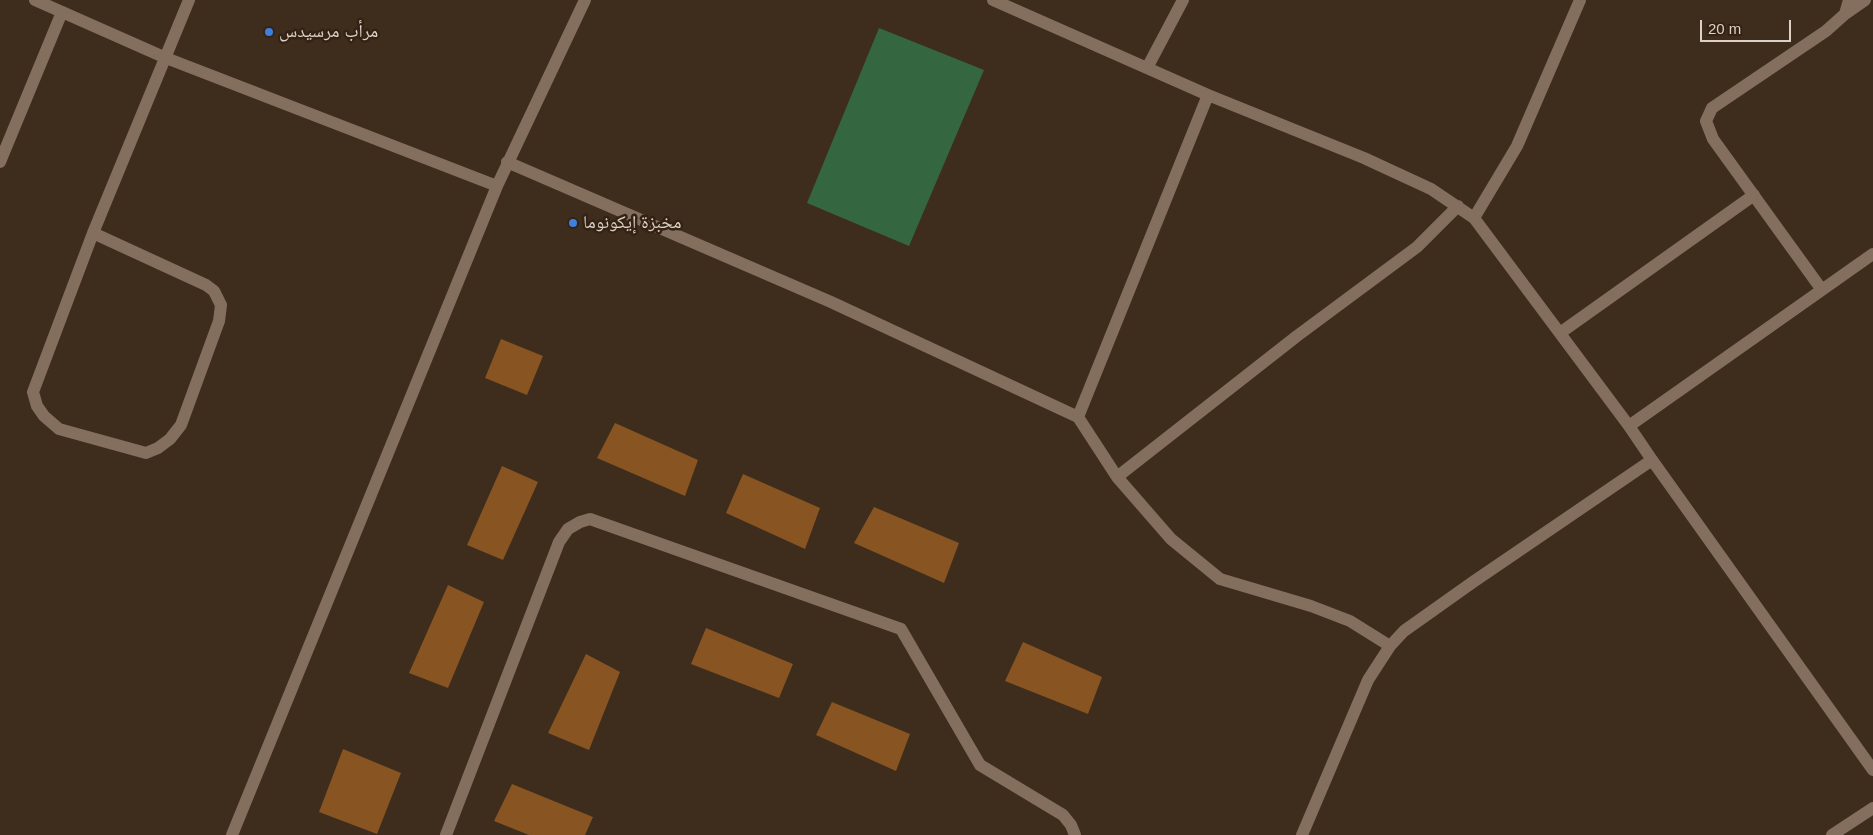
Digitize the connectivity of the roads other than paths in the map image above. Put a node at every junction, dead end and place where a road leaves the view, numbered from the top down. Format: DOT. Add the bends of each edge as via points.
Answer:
graph roads {
  1 [pos="35,0"];
  2 [pos="189,0"];
  3 [pos="585,0"];
  4 [pos="993,0"];
  5 [pos="1184,0"];
  6 [pos="1580,0"];
  7 [pos="1849,0"];
  8 [pos="1865,0"];
  9 [pos="62,12"];
  10 [pos="1845,14"];
  11 [pos="166,58"];
  12 [pos="1147,68"];
  13 [pos="1208,95"];
  14 [pos="0,162"];
  15 [pos="507,162"];
  16 [pos="497,186"];
  17 [pos="1754,195"];
  18 [pos="1458,206"];
  19 [pos="1474,218"];
  20 [pos="93,233"];
  21 [pos="1873,254"];
  22 [pos="1822,290"];
  23 [pos="1560,333"];
  24 [pos="1078,417"];
  25 [pos="1629,426"];
  26 [pos="1652,460"];
  27 [pos="1117,477"];
  28 [pos="1390,646"];
  29 [pos="1873,770"];
  30 [pos="1873,808"];
  31 [pos="232,835"];
  32 [pos="446,835"];
  33 [pos="1074,835"];
  34 [pos="1302,835"];
  35 [pos="1832,835"];
  1 -- 9 [label="street"];
  2 -- 11 [label="street"];
  3 -- 15 [label="street"];
  4 -- 12 [label="street"];
  5 -- 12 [label="street"];
  6 -- 19 [label="street" via="1517,146"];
  7 -- 10 [label="street"];
  8 -- 10 [label="street"];
  9 -- 11 [label="street"];
  9 -- 14 [label="street"];
  10 -- 17 [label="street" via="1826,31 1712,108 1706,121 1713,139"];
  11 -- 16 [label="street"];
  11 -- 20 [label="street"];
  12 -- 13 [label="street"];
  13 -- 18 [label="street" via="1364,158 1431,189"];
  13 -- 24 [label="street"];
  15 -- 16 [label="street"];
  15 -- 24 [label="street" via="831,302"];
  16 -- 31 [label="street"];
  17 -- 22 [label="street"];
  17 -- 23 [label="street"];
  18 -- 19 [label="street"];
  18 -- 27 [label="street" via="1417,247"];
  19 -- 23 [label="street"];
  20 -- 20 [label="street" via="206,285 214,291 221,305 219,321 181,425 170,439 146,452 59,429 44,416 33,392"];
  21 -- 22 [label="street"];
  22 -- 25 [label="street"];
  23 -- 25 [label="street"];
  24 -- 27 [label="street"];
  25 -- 26 [label="street"];
  26 -- 28 [label="street" via="1473,582 1404,631"];
  26 -- 29 [label="street"];
  27 -- 28 [label="street" via="1171,539 1220,579 1350,621"];
  28 -- 34 [label="street" via="1368,680"];
  30 -- 35 [label="street"];
  32 -- 33 [label="street" via="559,542 568,529 590,519 901,629 980,765 1063,814 1072,825"];
}
